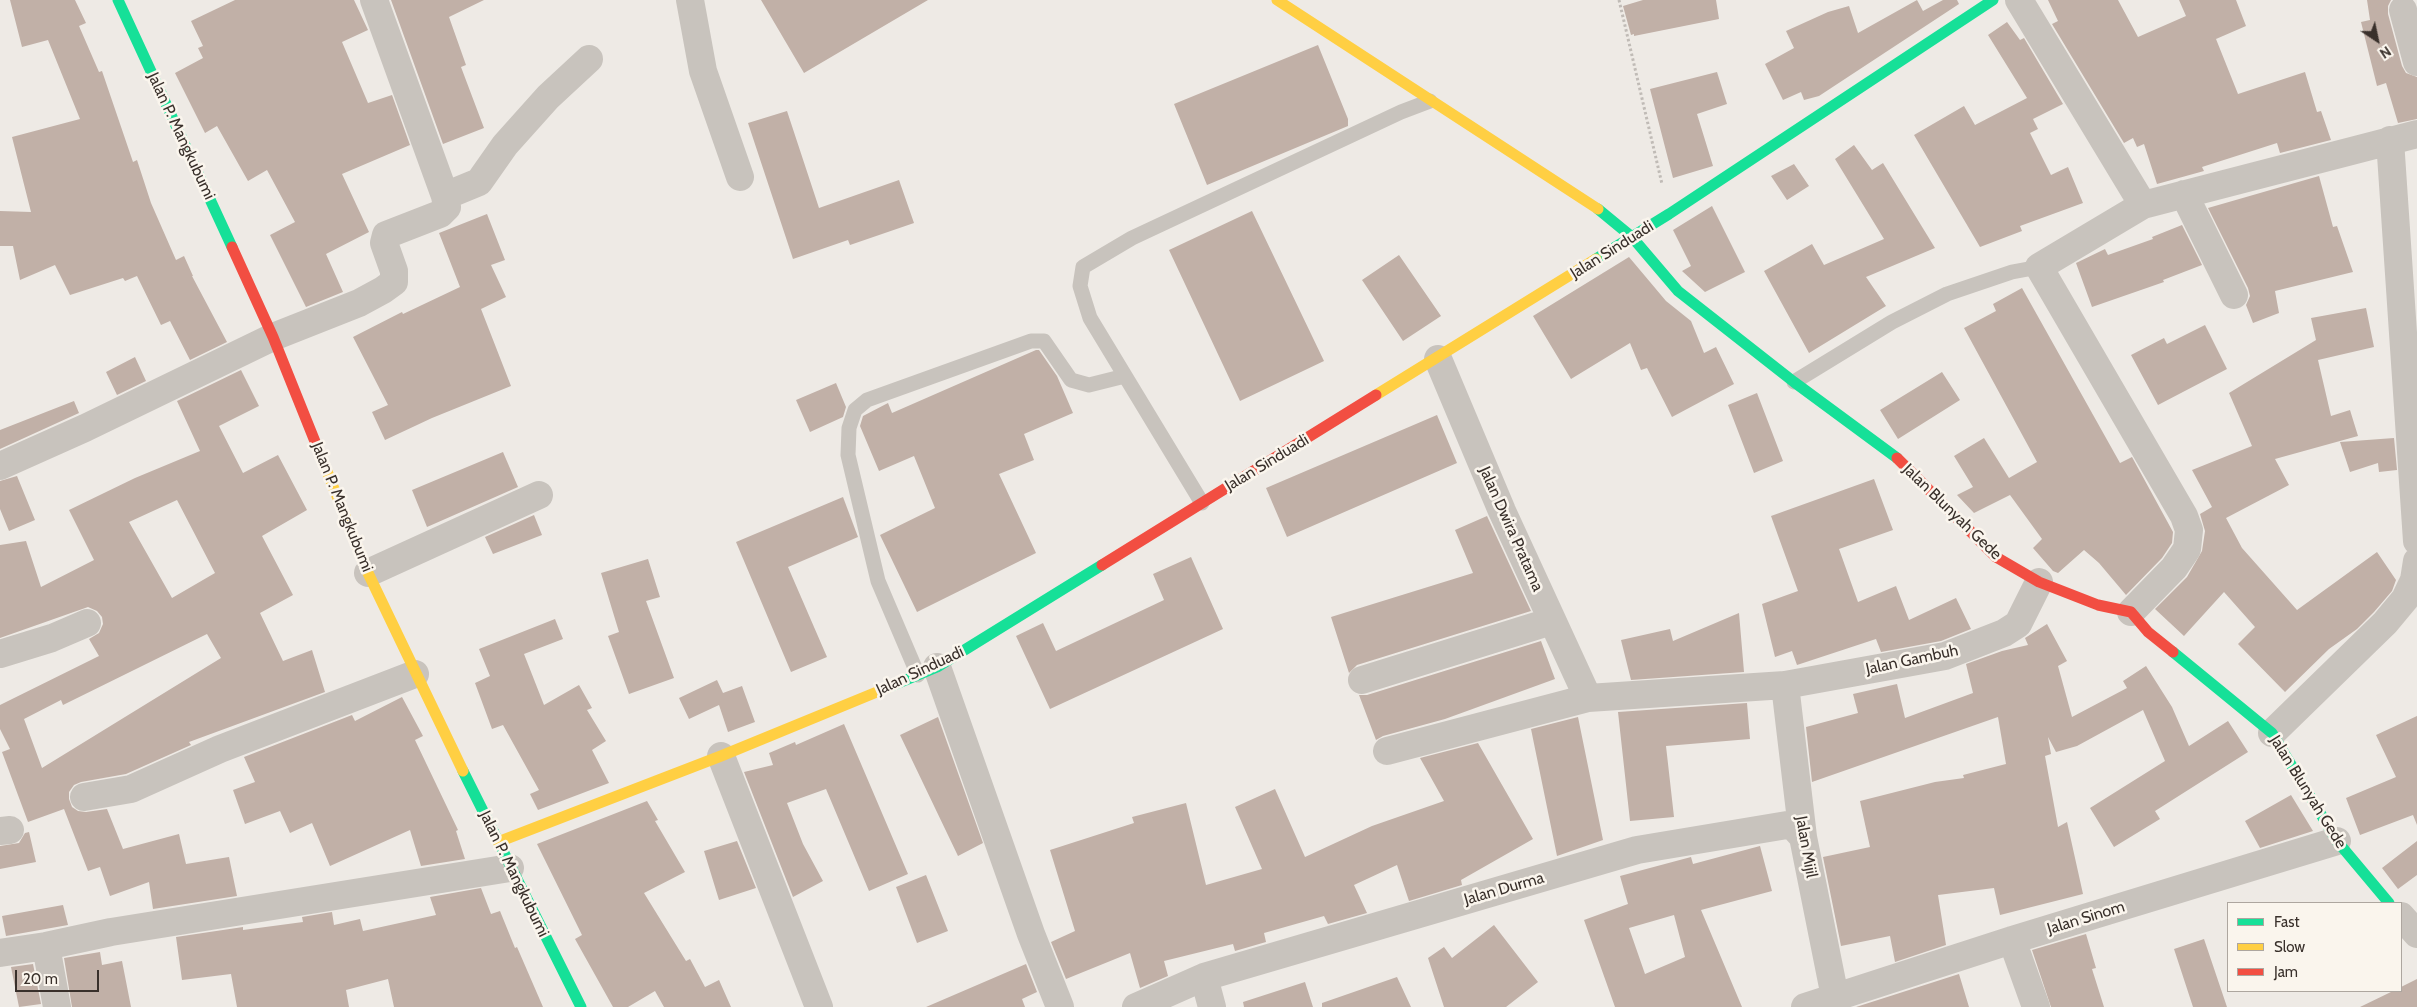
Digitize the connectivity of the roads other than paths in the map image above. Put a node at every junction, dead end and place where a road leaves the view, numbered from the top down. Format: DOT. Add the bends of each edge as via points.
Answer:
graph roads {
  1 [pos="374,0"];
  2 [pos="690,0"];
  3 [pos="1277,0"];
  4 [pos="1993,0"];
  5 [pos="2019,0"];
  6 [pos="123,1"];
  7 [pos="2403,10"];
  8 [pos="589,58"];
  9 [pos="2417,62"];
  10 [pos="1430,101"];
  11 [pos="2417,134"];
  12 [pos="2390,140"];
  13 [pos="740,177"];
  14 [pos="2184,194"];
  15 [pos="445,196"];
  16 [pos="2143,205"];
  17 [pos="1632,237"];
  18 [pos="2039,268"];
  19 [pos="2234,295"];
  20 [pos="273,337"];
  21 [pos="1438,359"];
  22 [pos="1125,376"];
  23 [pos="1794,382"];
  24 [pos="0,466"];
  25 [pos="539,495"];
  26 [pos="1202,503"];
  27 [pos="2417,541"];
  28 [pos="2417,561"];
  29 [pos="368,573"];
  30 [pos="2039,582"];
  31 [pos="2131,612"];
  32 [pos="1552,621"];
  33 [pos="87,623"];
  34 [pos="0,654"];
  35 [pos="928,671"];
  36 [pos="415,674"];
  37 [pos="1362,680"];
  38 [pos="1784,685"];
  39 [pos="1588,698"];
  40 [pos="2272,733"];
  41 [pos="1387,752"];
  42 [pos="721,756"];
  43 [pos="84,797"];
  44 [pos="1803,836"];
  45 [pos="2337,841"];
  46 [pos="498,842"];
  47 [pos="510,868"];
  48 [pos="2388,902"];
  49 [pos="2402,917"];
  50 [pos="2417,934"];
  51 [pos="2012,940"];
  52 [pos="46,946"];
  53 [pos="0,953"];
  54 [pos="1204,977"];
  55 [pos="1836,1002"];
  56 [pos="57,1007"];
  57 [pos="581,1007"];
  58 [pos="819,1007"];
  59 [pos="1060,1007"];
  60 [pos="1136,1007"];
  61 [pos="1212,1007"];
  62 [pos="1806,1007"];
  63 [pos="2036,1007"];
  1 -- 15 [label="street"];
  2 -- 13 [label="street" via="703,71"];
  3 -- 10 [label="street, Jalan Blunyah Gede"];
  4 -- 17 [label="street, Jalan Sinduadi"];
  5 -- 16 [label="street"];
  6 -- 20 [label="street, Jalan P. Mangkubumi"];
  7 -- 9 [label="street"];
  8 -- 15 [label="street" via="505,145 479,182"];
  10 -- 17 [label="street, Jalan Blunyah Gede" via="1602,212"];
  10 -- 22 [label="lane" via="1400,112 1132,238 1083,267 1080,286 1090,318"];
  11 -- 12 [label="street"];
  12 -- 14 [label="street"];
  12 -- 27 [label="street"];
  14 -- 16 [label="street"];
  14 -- 19 [label="street"];
  15 -- 20 [label="street" via="447,207 440,214 386,234 384,243 394,271 394,282 359,303"];
  16 -- 18 [label="street"];
  17 -- 21 [label="street, Jalan Sinduadi"];
  17 -- 23 [label="street, Jalan Blunyah Gede" via="1678,291"];
  18 -- 23 [label="lane" via="2012,272 1947,294 1892,322"];
  18 -- 31 [label="street" via="2184,516 2189,530 2186,550 2174,568"];
  20 -- 24 [label="street"];
  20 -- 29 [label="street, Jalan P. Mangkubumi"];
  21 -- 26 [label="street, Jalan Sinduadi"];
  21 -- 32 [label="street, Jalan Dwira Pratama"];
  22 -- 26 [label="lane"];
  22 -- 35 [label="lane" via="1089,385 1071,380 1044,341 1031,341 867,400 855,410 849,428 848,455 878,581"];
  23 -- 30 [label="street, Jalan Blunyah Gede" via="1896,457 1996,557"];
  25 -- 29 [label="street"];
  26 -- 35 [label="street, Jalan Sinduadi"];
  28 -- 40 [label="street" via="2414,580 2405,599 2385,623"];
  29 -- 36 [label="street, Jalan P. Mangkubumi"];
  30 -- 31 [label="street, Jalan Blunyah Gede" via="2098,605"];
  30 -- 38 [label="street, Jalan Gambuh" via="2018,624 1989,639 1945,656"];
  31 -- 40 [label="street, Jalan Blunyah Gede" via="2148,632"];
  32 -- 37 [label="street"];
  32 -- 39 [label="street, Jalan Dwira Pratama"];
  33 -- 34 [label="street"];
  35 -- 42 [label="street, Jalan Sinduadi"];
  35 -- 59 [label="street"];
  36 -- 43 [label="street" via="220,750 131,789"];
  36 -- 46 [label="street, Jalan P. Mangkubumi"];
  38 -- 39 [label="street, Jalan Gambuh"];
  38 -- 44 [label="street, Jalan Mijil"];
  39 -- 41 [label="street, Jalan Gambuh"];
  40 -- 45 [label="street, Jalan Blunyah Gede"];
  42 -- 46 [label="street, Jalan Sinduadi"];
  42 -- 58 [label="street"];
  44 -- 54 [label="street, Jalan Durma" via="1799,830 1787,825 1637,850"];
  44 -- 55 [label="street, Jalan Mijil"];
  45 -- 48 [label="street, Jalan Blunyah Gede"];
  45 -- 51 [label="street, Jalan Sinom"];
  46 -- 47 [label="street, Jalan P. Mangkubumi"];
  47 -- 52 [label="street" via="111,932"];
  47 -- 57 [label="street, Jalan P. Mangkubumi"];
  49 -- 50 [label="street"];
  51 -- 55 [label="street, Jalan Sinom"];
  51 -- 63 [label="street"];
  52 -- 53 [label="street"];
  52 -- 56 [label="street"];
  54 -- 60 [label="street, Jalan Durma"];
  54 -- 61 [label="street"];
  55 -- 62 [label="street, Jalan Sinom"];
}
